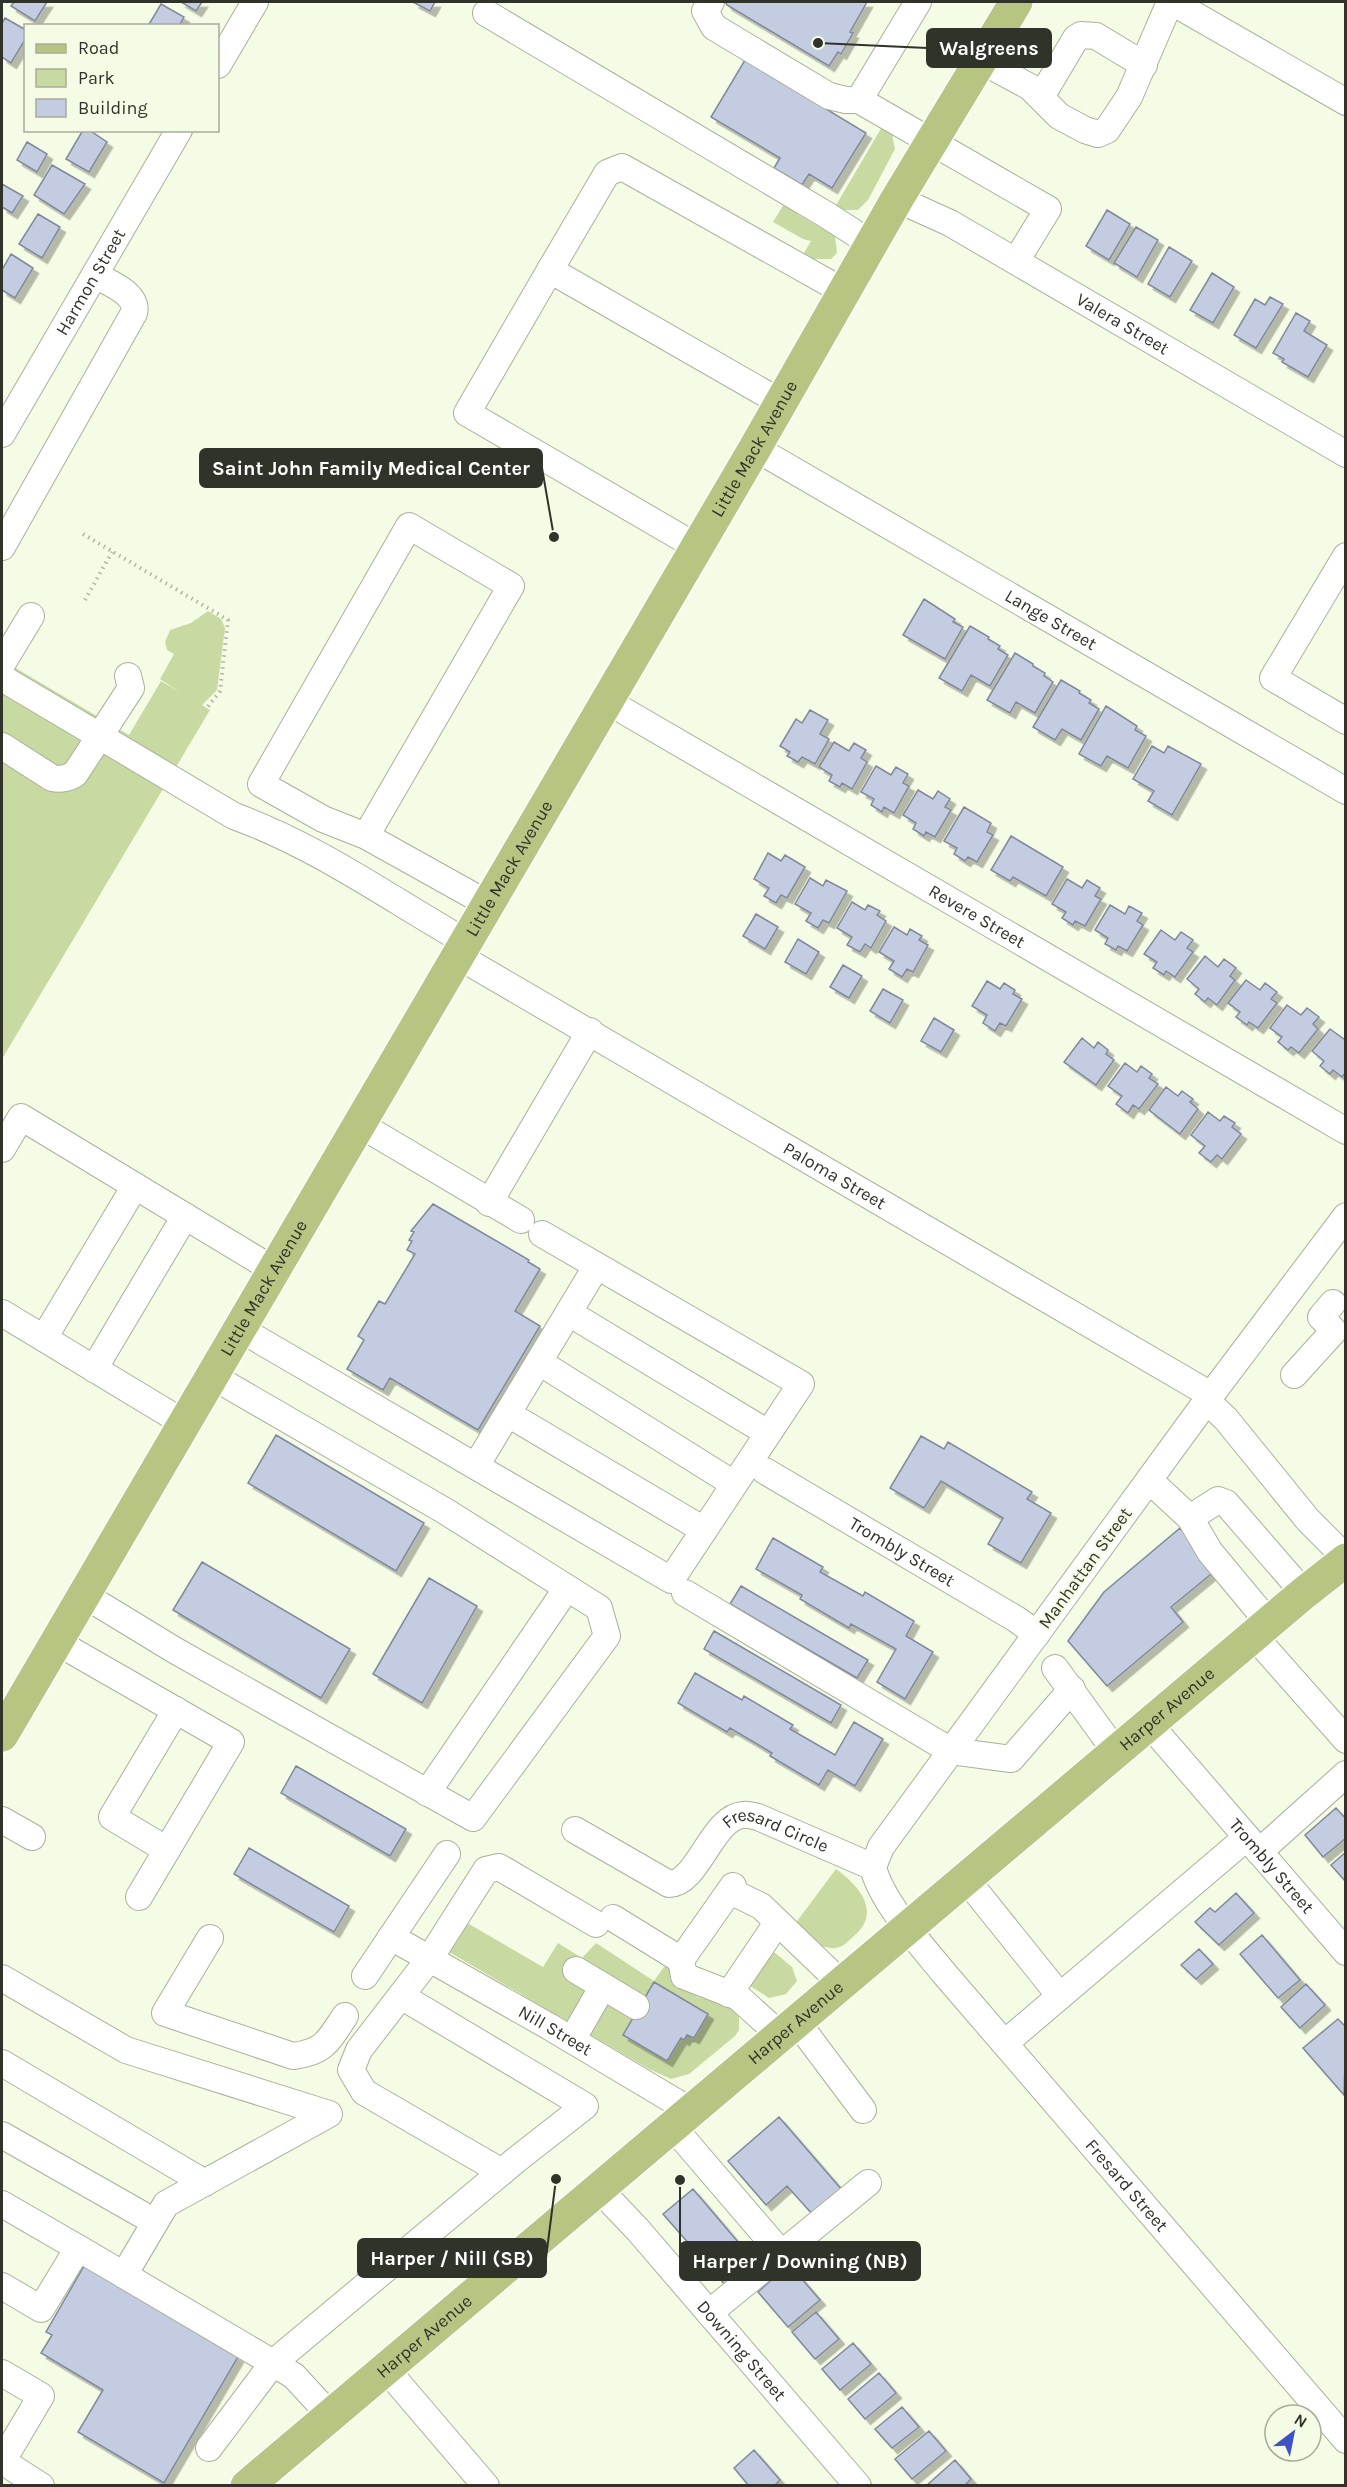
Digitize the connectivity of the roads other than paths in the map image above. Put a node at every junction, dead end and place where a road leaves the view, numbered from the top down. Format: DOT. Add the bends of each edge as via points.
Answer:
graph roads {
  1 [pos="255,2"];
  2 [pos="918,2"];
  3 [pos="1016,2"];
  4 [pos="1179,3"];
  5 [pos="707,4"];
  6 [pos="486,13"];
  7 [pos="980,60"];
  8 [pos="219,64"];
  9 [pos="1144,65"];
  10 [pos="1041,97"];
  11 [pos="859,100"];
  12 [pos="1346,102"];
  13 [pos="178,132"];
  14 [pos="931,142"];
  15 [pos="897,199"];
  16 [pos="872,244"];
  17 [pos="1016,261"];
  18 [pos="550,270"];
  19 [pos="95,275"];
  20 [pos="843,291"];
  21 [pos="780,402"];
  22 [pos="2,434"];
  23 [pos="755,448"];
  24 [pos="1346,454"];
  25 [pos="2,547"];
  26 [pos="697,547"];
  27 [pos="1346,556"];
  28 [pos="31,616"];
  29 [pos="6,648"];
  30 [pos="128,676"];
  31 [pos="2,678"];
  32 [pos="607,700"];
  33 [pos="1346,721"];
  34 [pos="99,736"];
  35 [pos="2,746"];
  36 [pos="1346,791"];
  37 [pos="366,836"];
  38 [pos="488,904"];
  39 [pos="462,949"];
  40 [pos="590,1031"];
  41 [pos="359,1124"];
  42 [pos="1346,1131"];
  43 [pos="2,1149"];
  44 [pos="135,1186"];
  45 [pos="489,1203"];
  46 [pos="185,1216"];
  47 [pos="1346,1216"];
  48 [pos="596,1267"];
  49 [pos="274,1270"];
  50 [pos="1304,1273"];
  51 [pos="2,1313"];
  52 [pos="568,1313"];
  53 [pos="1340,1324"];
  54 [pos="240,1329"];
  55 [pos="44,1338"];
  56 [pos="538,1362"];
  57 [pos="94,1369"];
  58 [pos="1294,1375"];
  59 [pos="212,1376"];
  60 [pos="1209,1398"];
  61 [pos="508,1414"];
  62 [pos="183,1423"];
  63 [pos="768,1433"];
  64 [pos="476,1466"];
  65 [pos="765,1471"];
  66 [pos="1149,1480"];
  67 [pos="734,1484"];
  68 [pos="1190,1518"];
  69 [pos="704,1530"];
  70 [pos="1346,1559"];
  71 [pos="678,1586"];
  72 [pos="567,1588"];
  73 [pos="1304,1593"];
  74 [pos="84,1595"];
  75 [pos="1261,1630"];
  76 [pos="1037,1634"];
  77 [pos="55,1641"];
  78 [pos="1054,1668"];
  79 [pos="1072,1689"];
  80 [pos="176,1710"];
  81 [pos="1150,1725"];
  82 [pos="2,1735"];
  83 [pos="1346,1740"];
  84 [pos="951,1750"];
  85 [pos="1116,1752"];
  86 [pos="1346,1774"];
  87 [pos="427,1793"];
  88 [pos="2,1820"];
  89 [pos="575,1830"];
  90 [pos="32,1837"];
  91 [pos="1252,1845"];
  92 [pos="167,1850"];
  93 [pos="447,1854"];
  94 [pos="873,1867"];
  95 [pos="966,1879"];
  96 [pos="139,1897"];
  97 [pos="777,1923"];
  98 [pos="908,1928"];
  99 [pos="391,1937"];
  100 [pos="210,1938"];
  101 [pos="1346,1952"];
  102 [pos="425,1955"];
  103 [pos="681,1960"];
  104 [pos="576,1970"];
  105 [pos="365,1976"];
  106 [pos="2,1978"];
  107 [pos="842,1984"];
  108 [pos="603,1986"];
  109 [pos="729,1994"];
  110 [pos="401,1996"];
  111 [pos="1060,1996"];
  112 [pos="636,2006"];
  113 [pos="358,2023"];
  114 [pos="789,2029"];
  115 [pos="572,2040"];
  116 [pos="1005,2043"];
  117 [pos="2,2063"];
  118 [pos="862,2110"];
  119 [pos="682,2119"];
  120 [pos="2,2135"];
  121 [pos="502,2172"];
  122 [pos="205,2182"];
  123 [pos="868,2183"];
  124 [pos="600,2190"];
  125 [pos="2,2204"];
  126 [pos="155,2222"];
  127 [pos="78,2248"];
  128 [pos="781,2253"];
  129 [pos="124,2275"];
  130 [pos="2,2286"];
  131 [pos="709,2313"];
  132 [pos="273,2362"];
  133 [pos="386,2369"];
  134 [pos="2,2373"];
  135 [pos="330,2415"];
  136 [pos="1346,2440"];
  137 [pos="209,2448"];
  138 [pos="2,2462"];
  139 [pos="41,2486"];
  140 [pos="247,2486"];
  141 [pos="486,2486"];
  142 [pos="858,2486"];
  1 -- 8 [label="street"];
  2 -- 11 [label="street"];
  3 -- 7 [label="main road, Little Mack Avenue"];
  4 -- 9 [label="street"];
  4 -- 12 [label="street"];
  5 -- 11 [label="street" via="714,27 829,96"];
  6 -- 16 [label="street"];
  7 -- 10 [label="street"];
  7 -- 14 [label="main road, Little Mack Avenue"];
  9 -- 10 [label="street" via="1096,36 1081,35"];
  9 -- 10 [label="street" via="1107,130 1098,134 1059,116"];
  11 -- 14 [label="street"];
  13 -- 19 [label="street, Harmon Street"];
  14 -- 15 [label="main road, Little Mack Avenue"];
  14 -- 17 [label="street" via="1048,209"];
  15 -- 16 [label="main road, Little Mack Avenue"];
  15 -- 17 [label="street, Valera Street" via="950,223"];
  16 -- 20 [label="main road, Little Mack Avenue"];
  17 -- 24 [label="street, Valera Street"];
  18 -- 20 [label="street" via="607,172 622,167"];
  18 -- 21 [label="street"];
  18 -- 26 [label="street" via="467,413"];
  19 -- 22 [label="street, Harmon Street"];
  19 -- 25 [label="street" via="133,298 134,313"];
  20 -- 21 [label="main road, Little Mack Avenue"];
  21 -- 23 [label="main road, Little Mack Avenue"];
  23 -- 26 [label="main road, Little Mack Avenue"];
  23 -- 36 [label="street, Lange Street"];
  26 -- 32 [label="main road, Little Mack Avenue"];
  27 -- 33 [label="street" via="1273,678"];
  28 -- 29 [label="street"];
  30 -- 34 [label="street" via="131,688"];
  31 -- 34 [label="street, Paloma Street"];
  32 -- 38 [label="main road, Little Mack Avenue"];
  32 -- 42 [label="street, Revere Street"];
  34 -- 35 [label="street" via="75,774 61,779 52,778"];
  34 -- 39 [label="street, Paloma Street" via="234,816 271,829 330,860"];
  37 -- 37 [label="street" via="323,819 261,784 408,526 511,586"];
  37 -- 38 [label="street"];
  38 -- 39 [label="main road, Little Mack Avenue"];
  39 -- 40 [label="street, Paloma Street"];
  39 -- 41 [label="main road, Little Mack Avenue"];
  40 -- 45 [label="street"];
  40 -- 60 [label="street, Paloma Street"];
  41 -- 45 [label="street"];
  41 -- 49 [label="main road, Little Mack Avenue"];
  43 -- 44 [label="street" via="21,1117"];
  44 -- 46 [label="street"];
  44 -- 55 [label="street"];
  45 -- 48 [label="street"];
  46 -- 49 [label="street"];
  46 -- 57 [label="street"];
  47 -- 50 [label="street, Manhattan Street"];
  48 -- 52 [label="street"];
  48 -- 63 [label="street" via="801,1384"];
  49 -- 54 [label="main road, Little Mack Avenue"];
  50 -- 53 [label="street"];
  50 -- 60 [label="street, Manhattan Street"];
  51 -- 55 [label="street"];
  52 -- 56 [label="street"];
  52 -- 63 [label="street"];
  53 -- 58 [label="street"];
  54 -- 59 [label="main road, Little Mack Avenue"];
  54 -- 64 [label="street"];
  55 -- 57 [label="street"];
  56 -- 61 [label="street"];
  56 -- 67 [label="street"];
  57 -- 62 [label="street"];
  59 -- 62 [label="main road, Little Mack Avenue"];
  59 -- 72 [label="street" via="445,1511"];
  60 -- 66 [label="street, Manhattan Street"];
  60 -- 70 [label="street, Paloma Street" via="1308,1520"];
  61 -- 64 [label="street"];
  61 -- 69 [label="street"];
  62 -- 74 [label="main road, Little Mack Avenue"];
  63 -- 67 [label="street"];
  64 -- 71 [label="street"];
  65 -- 76 [label="street, Trombly Street"];
  66 -- 68 [label="street"];
  66 -- 76 [label="street, Manhattan Street"];
  67 -- 69 [label="street"];
  68 -- 73 [label="street" via="1218,1500 1226,1503"];
  68 -- 75 [label="street"];
  69 -- 71 [label="street"];
  70 -- 73 [label="main road, Harper Avenue"];
  71 -- 84 [label="street"];
  72 -- 87 [label="street"];
  72 -- 87 [label="street" via="599,1608 607,1636 473,1818"];
  73 -- 75 [label="main road, Harper Avenue"];
  74 -- 77 [label="main road, Little Mack Avenue"];
  74 -- 87 [label="street"];
  75 -- 81 [label="main road, Harper Avenue"];
  75 -- 83 [label="street"];
  76 -- 84 [label="street, Manhattan Street"];
  77 -- 80 [label="street"];
  77 -- 82 [label="main road, Little Mack Avenue"];
  78 -- 79 [label="street"];
  79 -- 84 [label="street" via="1011,1759"];
  79 -- 85 [label="street"];
  80 -- 92 [label="street" via="112,1817"];
  80 -- 92 [label="street" via="231,1742"];
  81 -- 85 [label="main road, Harper Avenue"];
  81 -- 91 [label="street, Trombly Street"];
  84 -- 94 [label="street, Manhattan Street" via="881,1847"];
  85 -- 95 [label="main road, Harper Avenue"];
  86 -- 91 [label="street"];
  88 -- 90 [label="street"];
  89 -- 94 [label="street, Fresard Circle" via="669,1884 682,1881 729,1821 744,1815 758,1817"];
  91 -- 101 [label="street, Trombly Street"];
  91 -- 111 [label="street"];
  92 -- 96 [label="street"];
  93 -- 99 [label="street"];
  94 -- 98 [label="street" via="882,1891"];
  95 -- 98 [label="main road, Harper Avenue"];
  95 -- 111 [label="street"];
  97 -- 103 [label="street" via="760,1906 731,1889"];
  97 -- 107 [label="street"];
  97 -- 109 [label="street"];
  98 -- 107 [label="main road, Harper Avenue"];
  98 -- 116 [label="street, Fresard Street"];
  99 -- 102 [label="street, Nill Street"];
  99 -- 105 [label="street"];
  100 -- 113 [label="street" via="165,2013 293,2056 312,2054"];
  102 -- 103 [label="street" via="486,1870 499,1867"];
  102 -- 110 [label="street"];
  102 -- 115 [label="street, Nill Street"];
  103 -- 109 [label="street" via="684,1976"];
  104 -- 108 [label="street"];
  106 -- 122 [label="street" via="126,2050 329,2114"];
  107 -- 114 [label="main road, Harper Avenue"];
  108 -- 112 [label="street"];
  108 -- 115 [label="street"];
  109 -- 114 [label="street"];
  110 -- 113 [label="street"];
  110 -- 121 [label="street" via="585,2106"];
  111 -- 116 [label="street"];
  113 -- 121 [label="street" via="359,2050 351,2070 364,2092"];
  114 -- 118 [label="street"];
  114 -- 119 [label="main road, Harper Avenue"];
  115 -- 119 [label="street, Nill Street"];
  116 -- 136 [label="street, Fresard Street"];
  117 -- 122 [label="street"];
  119 -- 124 [label="main road, Harper Avenue"];
  119 -- 128 [label="street, Nill Street"];
  120 -- 126 [label="street"];
  121 -- 132 [label="street"];
  122 -- 126 [label="street" via="166,2204"];
  123 -- 128 [label="street"];
  124 -- 131 [label="street, Downing Street"];
  124 -- 133 [label="main road, Harper Avenue"];
  125 -- 127 [label="street"];
  126 -- 129 [label="street"];
  127 -- 129 [label="street"];
  127 -- 130 [label="street" via="41,2309"];
  128 -- 131 [label="street"];
  129 -- 132 [label="street"];
  131 -- 142 [label="street, Downing Street"];
  132 -- 135 [label="street" via="294,2376"];
  132 -- 137 [label="street"];
  133 -- 135 [label="main road, Harper Avenue"];
  133 -- 141 [label="street"];
  134 -- 138 [label="street" via="41,2396"];
  135 -- 140 [label="main road, Harper Avenue"];
  138 -- 139 [label="street"];
}
